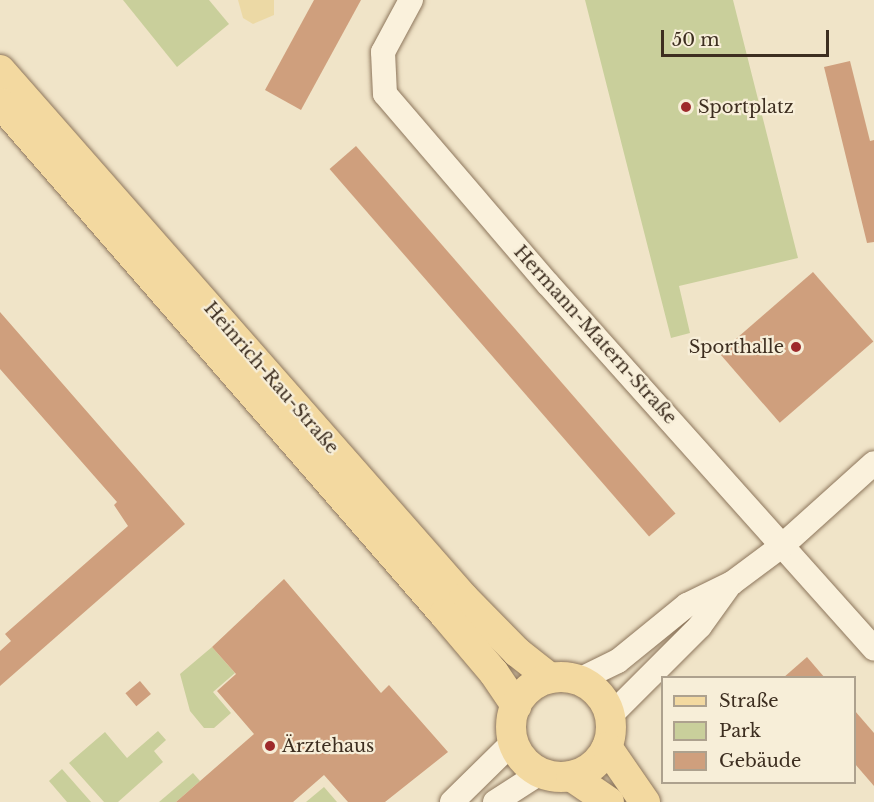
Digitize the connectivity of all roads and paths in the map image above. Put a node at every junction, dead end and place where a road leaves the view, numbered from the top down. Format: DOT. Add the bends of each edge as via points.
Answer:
graph roads {
  1 [pos="411,0"];
  2 [pos="0,70"];
  3 [pos="0,103"];
  4 [pos="874,463"];
  5 [pos="783,545"];
  6 [pos="732,583"];
  7 [pos="873,646"];
  8 [pos="565,679"];
  9 [pos="516,706"];
  10 [pos="610,716"];
  11 [pos="513,742"];
  12 [pos="608,747"];
  13 [pos="540,772"];
  14 [pos="571,776"];
  15 [pos="452,802"];
  16 [pos="495,802"];
  17 [pos="609,802"];
  18 [pos="645,802"];
  1 -- 5 [label="street, Hermann-Matern-Straße" via="383,52 386,94 548,284"];
  2 -- 8 [label="main road, Heinrich-Rau-Straße" via="465,598 518,652"];
  3 -- 9 [label="main road, Heinrich-Rau-Straße" via="444,614"];
  4 -- 5 [label="street"];
  5 -- 6 [label="street"];
  5 -- 7 [label="street, Hermann-Matern-Straße"];
  6 -- 8 [label="street" via="687,605 618,661"];
  6 -- 10 [label="street" via="700,626"];
  8 -- 9 [label="main road" via="530,688"];
  8 -- 10 [label="main road" via="604,701"];
  9 -- 11 [label="main road" via="511,723"];
  10 -- 12 [label="main road"];
  11 -- 13 [label="main road" via="528,765"];
  11 -- 15 [label="street"];
  12 -- 14 [label="main road" via="586,771"];
  12 -- 18 [label="main road"];
  13 -- 14 [label="main road"];
  13 -- 16 [label="street"];
  14 -- 17 [label="main road"];
}
